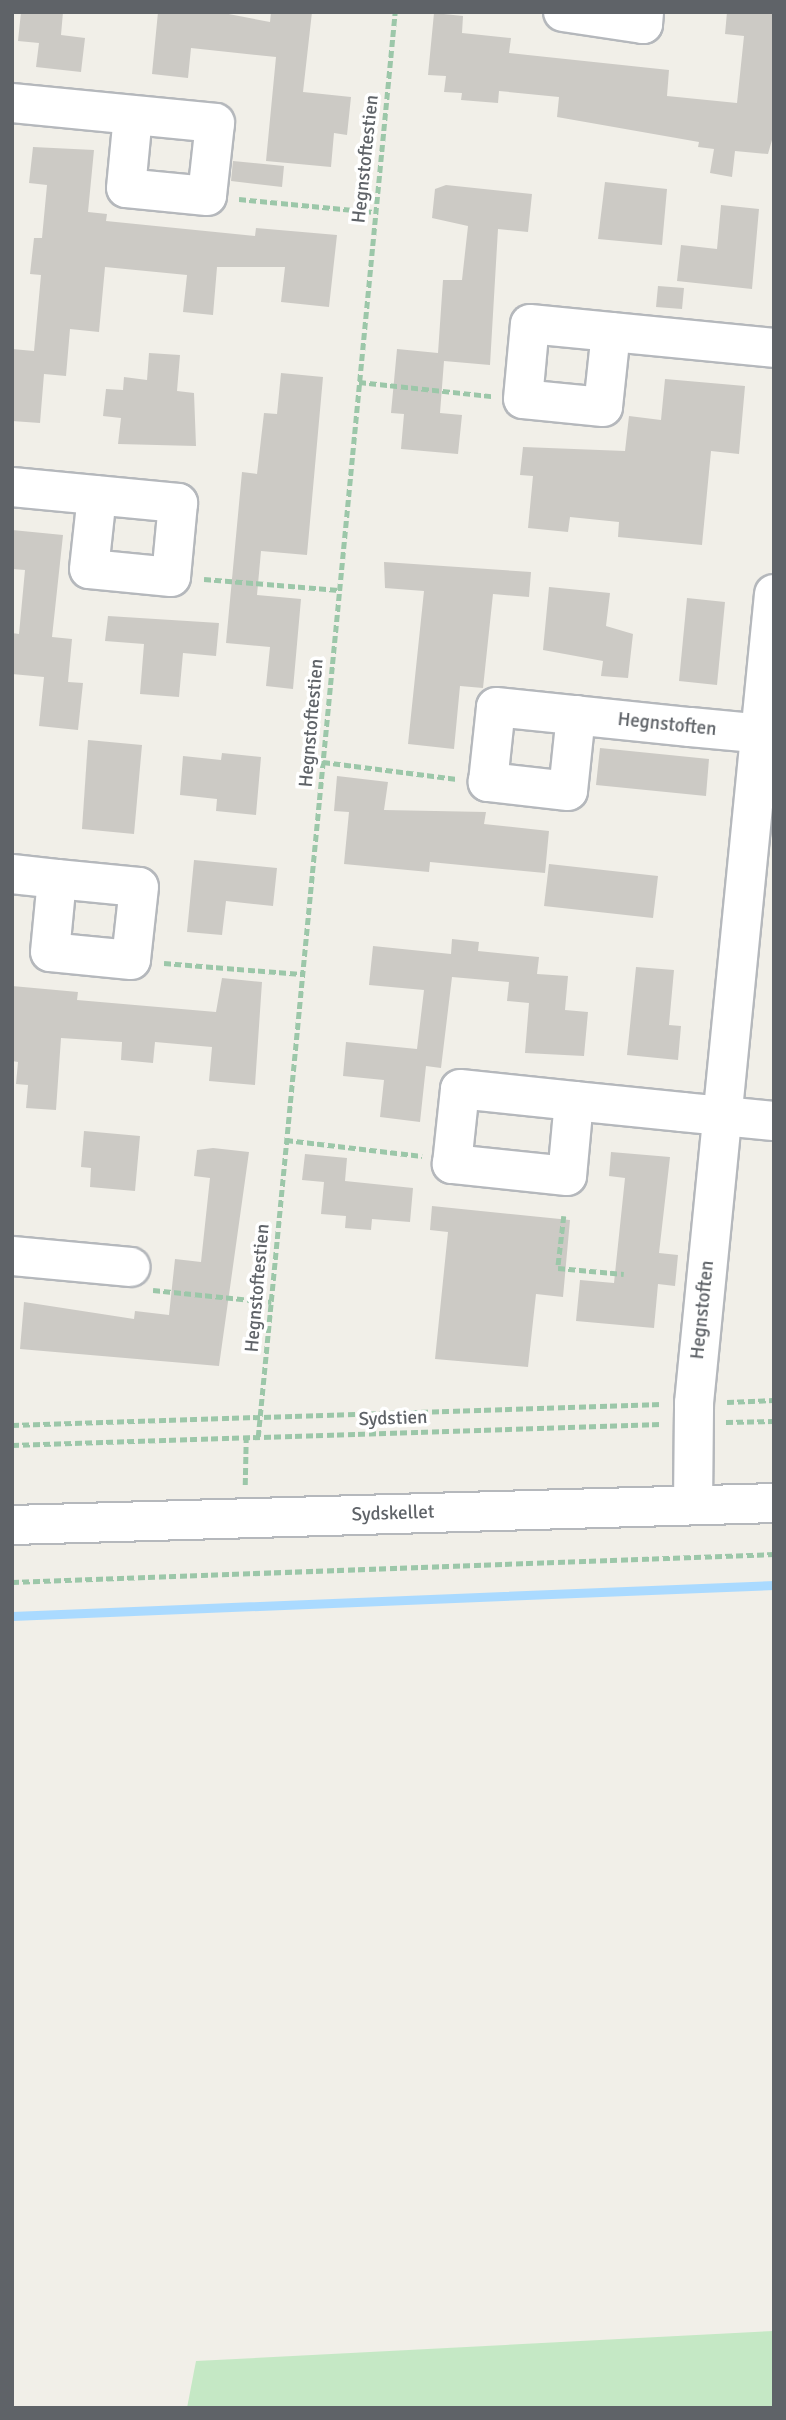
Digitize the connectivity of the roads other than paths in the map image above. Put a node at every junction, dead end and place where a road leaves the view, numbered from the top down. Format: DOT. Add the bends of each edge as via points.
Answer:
graph roads {
  1 [pos="563,12"];
  2 [pos="644,12"];
  3 [pos="12,103"];
  4 [pos="133,115"];
  5 [pos="611,332"];
  6 [pos="774,348"];
  7 [pos="12,486"];
  8 [pos="97,495"];
  9 [pos="774,594"];
  10 [pos="576,715"];
  11 [pos="766,735"];
  12 [pos="12,874"];
  13 [pos="57,878"];
  14 [pos="574,1101"];
  15 [pos="722,1115"];
  16 [pos="774,1121"];
  17 [pos="12,1256"];
  18 [pos="131,1267"];
  19 [pos="774,1503"];
  20 [pos="693,1505"];
  21 [pos="12,1525"];
  1 -- 2 [label="street" via="643,24"];
  3 -- 4 [label="street"];
  4 -- 4 [label="street" via="215,123 207,196 126,188"];
  5 -- 5 [label="street" via="603,407 523,399 530,324"];
  5 -- 6 [label="street"];
  7 -- 8 [label="street"];
  8 -- 8 [label="street" via="178,503 171,577 89,569"];
  9 -- 11 [label="street, Hegnstoften"];
  10 -- 10 [label="street, Hegnstoften" via="568,791 488,782 496,707"];
  10 -- 11 [label="street, Hegnstoften"];
  11 -- 15 [label="street, Hegnstoften"];
  12 -- 13 [label="street"];
  13 -- 13 [label="street" via="139,887 131,960 50,952"];
  14 -- 14 [label="street" via="567,1176 452,1164 460,1089"];
  14 -- 15 [label="street"];
  15 -- 16 [label="street"];
  15 -- 20 [label="street, Hegnstoften" via="693,1413"];
  17 -- 18 [label="street"];
  19 -- 20 [label="street, Sydskellet"];
  20 -- 21 [label="street, Sydskellet"];
}
